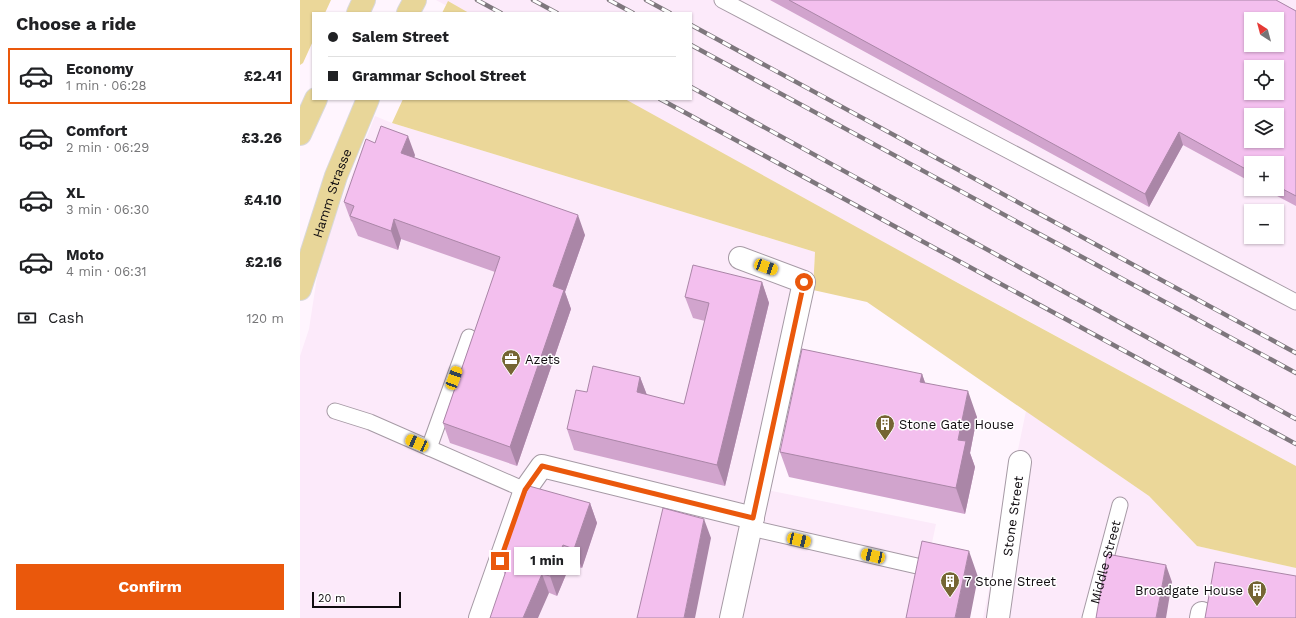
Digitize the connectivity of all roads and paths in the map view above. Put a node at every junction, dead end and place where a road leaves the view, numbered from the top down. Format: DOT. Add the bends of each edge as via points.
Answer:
graph roads {
  1 [pos="364,0"];
  2 [pos="415,0"];
  3 [pos="722,0"];
  4 [pos="358,12"];
  5 [pos="409,12"];
  6 [pos="316,100"];
  7 [pos="368,100"];
  8 [pos="300,134"];
  9 [pos="740,258"];
  10 [pos="300,288"];
  11 [pos="1296,302"];
  12 [pos="469,337"];
  13 [pos="335,411"];
  14 [pos="429,448"];
  15 [pos="1020,462"];
  16 [pos="525,490"];
  17 [pos="1120,505"];
  18 [pos="752,523"];
  19 [pos="917,566"];
  20 [pos="480,618"];
  21 [pos="731,618"];
  22 [pos="998,618"];
  23 [pos="1090,618"];
  1 -- 4 [label="main road"];
  2 -- 5 [label="main road"];
  3 -- 11 [label="lane"];
  6 -- 8 [label="main road"];
  7 -- 10 [label="main road, Hamm Strasse" via="336,176"];
  9 -- 18 [label="street" via="804,282"];
  12 -- 14 [label="lane"];
  13 -- 14 [label="lane" via="370,422"];
  14 -- 16 [label="lane"];
  15 -- 22 [label="street, Stone Street"];
  16 -- 18 [label="street" via="542,466"];
  16 -- 20 [label="street"];
  17 -- 23 [label="lane, Middle Street"];
  18 -- 19 [label="lane"];
  18 -- 21 [label="street"];
}
